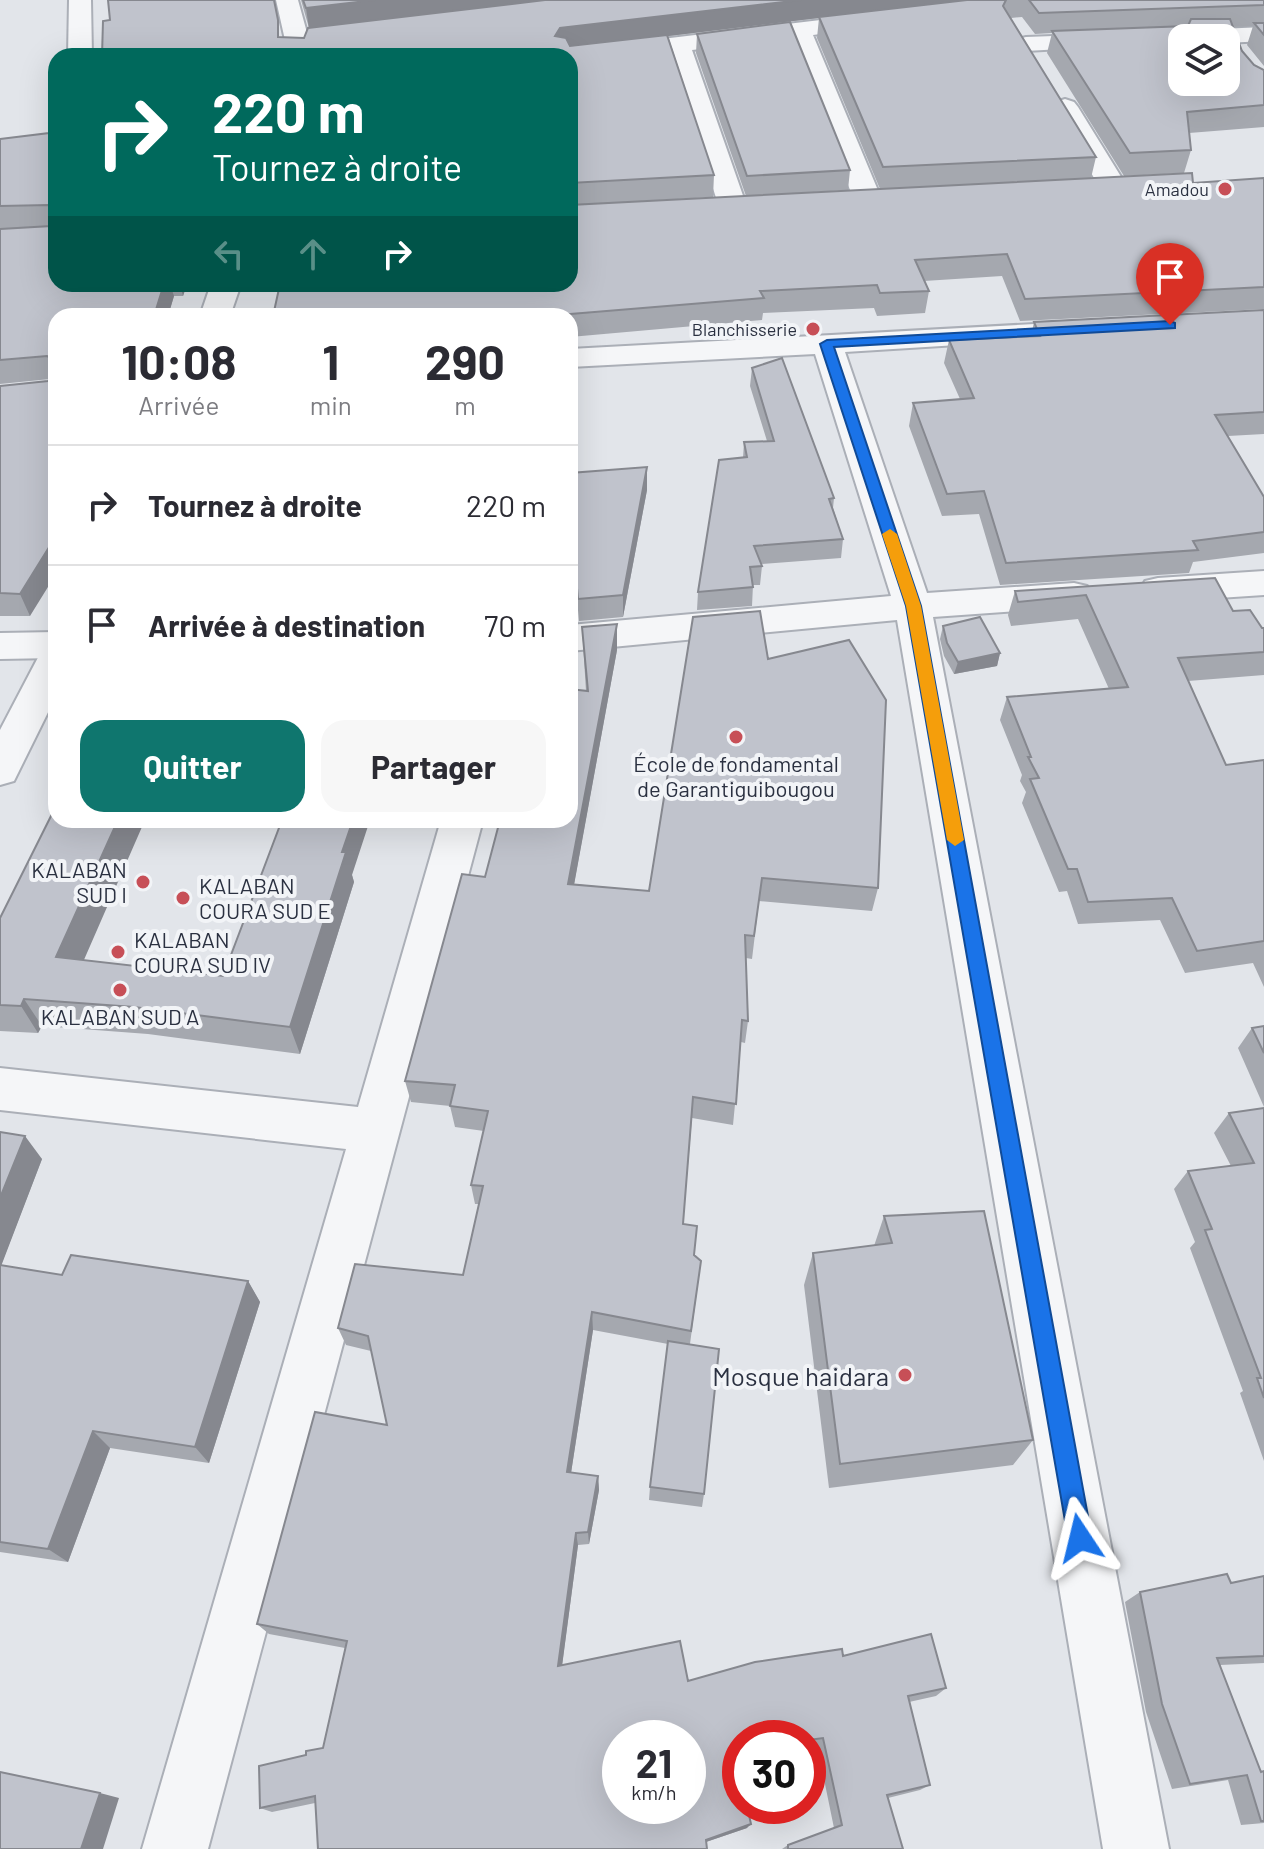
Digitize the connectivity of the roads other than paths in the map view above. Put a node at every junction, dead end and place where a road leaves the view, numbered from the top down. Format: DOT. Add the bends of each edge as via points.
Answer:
graph roads {
  1 [pos="80,0"];
  2 [pos="287,0"];
  3 [pos="908,17"];
  4 [pos="1010,19"];
  5 [pos="799,30"];
  6 [pos="1264,34"];
  7 [pos="1240,36"];
  8 [pos="1168,38"];
  9 [pos="678,44"];
  10 [pos="1026,44"];
  11 [pos="302,45"];
  12 [pos="80,48"];
  13 [pos="578,56"];
  14 [pos="1240,56"];
  15 [pos="1245,63"];
  16 [pos="1144,186"];
  17 [pos="1114,188"];
  18 [pos="1084,189"];
  19 [pos="899,199"];
  20 [pos="868,200"];
  21 [pos="838,202"];
  22 [pos="763,206"];
  23 [pos="733,207"];
  24 [pos="703,209"];
  25 [pos="1124,328"];
  26 [pos="827,344"];
  27 [pos="578,358"];
  28 [pos="1248,593"];
  29 [pos="913,606"];
  30 [pos="578,637"];
  31 [pos="48,645"];
  32 [pos="0,646"];
  33 [pos="48,673"];
  34 [pos="0,770"];
  35 [pos="460,828"];
  36 [pos="0,1089"];
  37 [pos="376,1131"];
  38 [pos="175,1849"];
  39 [pos="1136,1849"];
  1 -- 12 [label="street"];
  2 -- 11 [label="street"];
  3 -- 5 [label="street"];
  4 -- 10 [label="street"];
  5 -- 9 [label="street"];
  5 -- 20 [label="street"];
  6 -- 7 [label="street"];
  8 -- 10 [label="street"];
  9 -- 13 [label="street"];
  9 -- 23 [label="street"];
  10 -- 17 [label="street"];
  14 -- 15 [label="street"];
  16 -- 17 [label="street"];
  17 -- 18 [label="street"];
  19 -- 20 [label="street"];
  20 -- 21 [label="street"];
  22 -- 23 [label="street"];
  23 -- 24 [label="street"];
  25 -- 26 [label="street"];
  26 -- 27 [label="street"];
  26 -- 29 [label="street"];
  28 -- 29 [label="street" via="1113,593"];
  29 -- 30 [label="street"];
  29 -- 39 [label="street"];
  31 -- 32 [label="street"];
  33 -- 34 [label="street"];
  35 -- 37 [label="street"];
  36 -- 37 [label="street"];
  37 -- 38 [label="street"];
}
